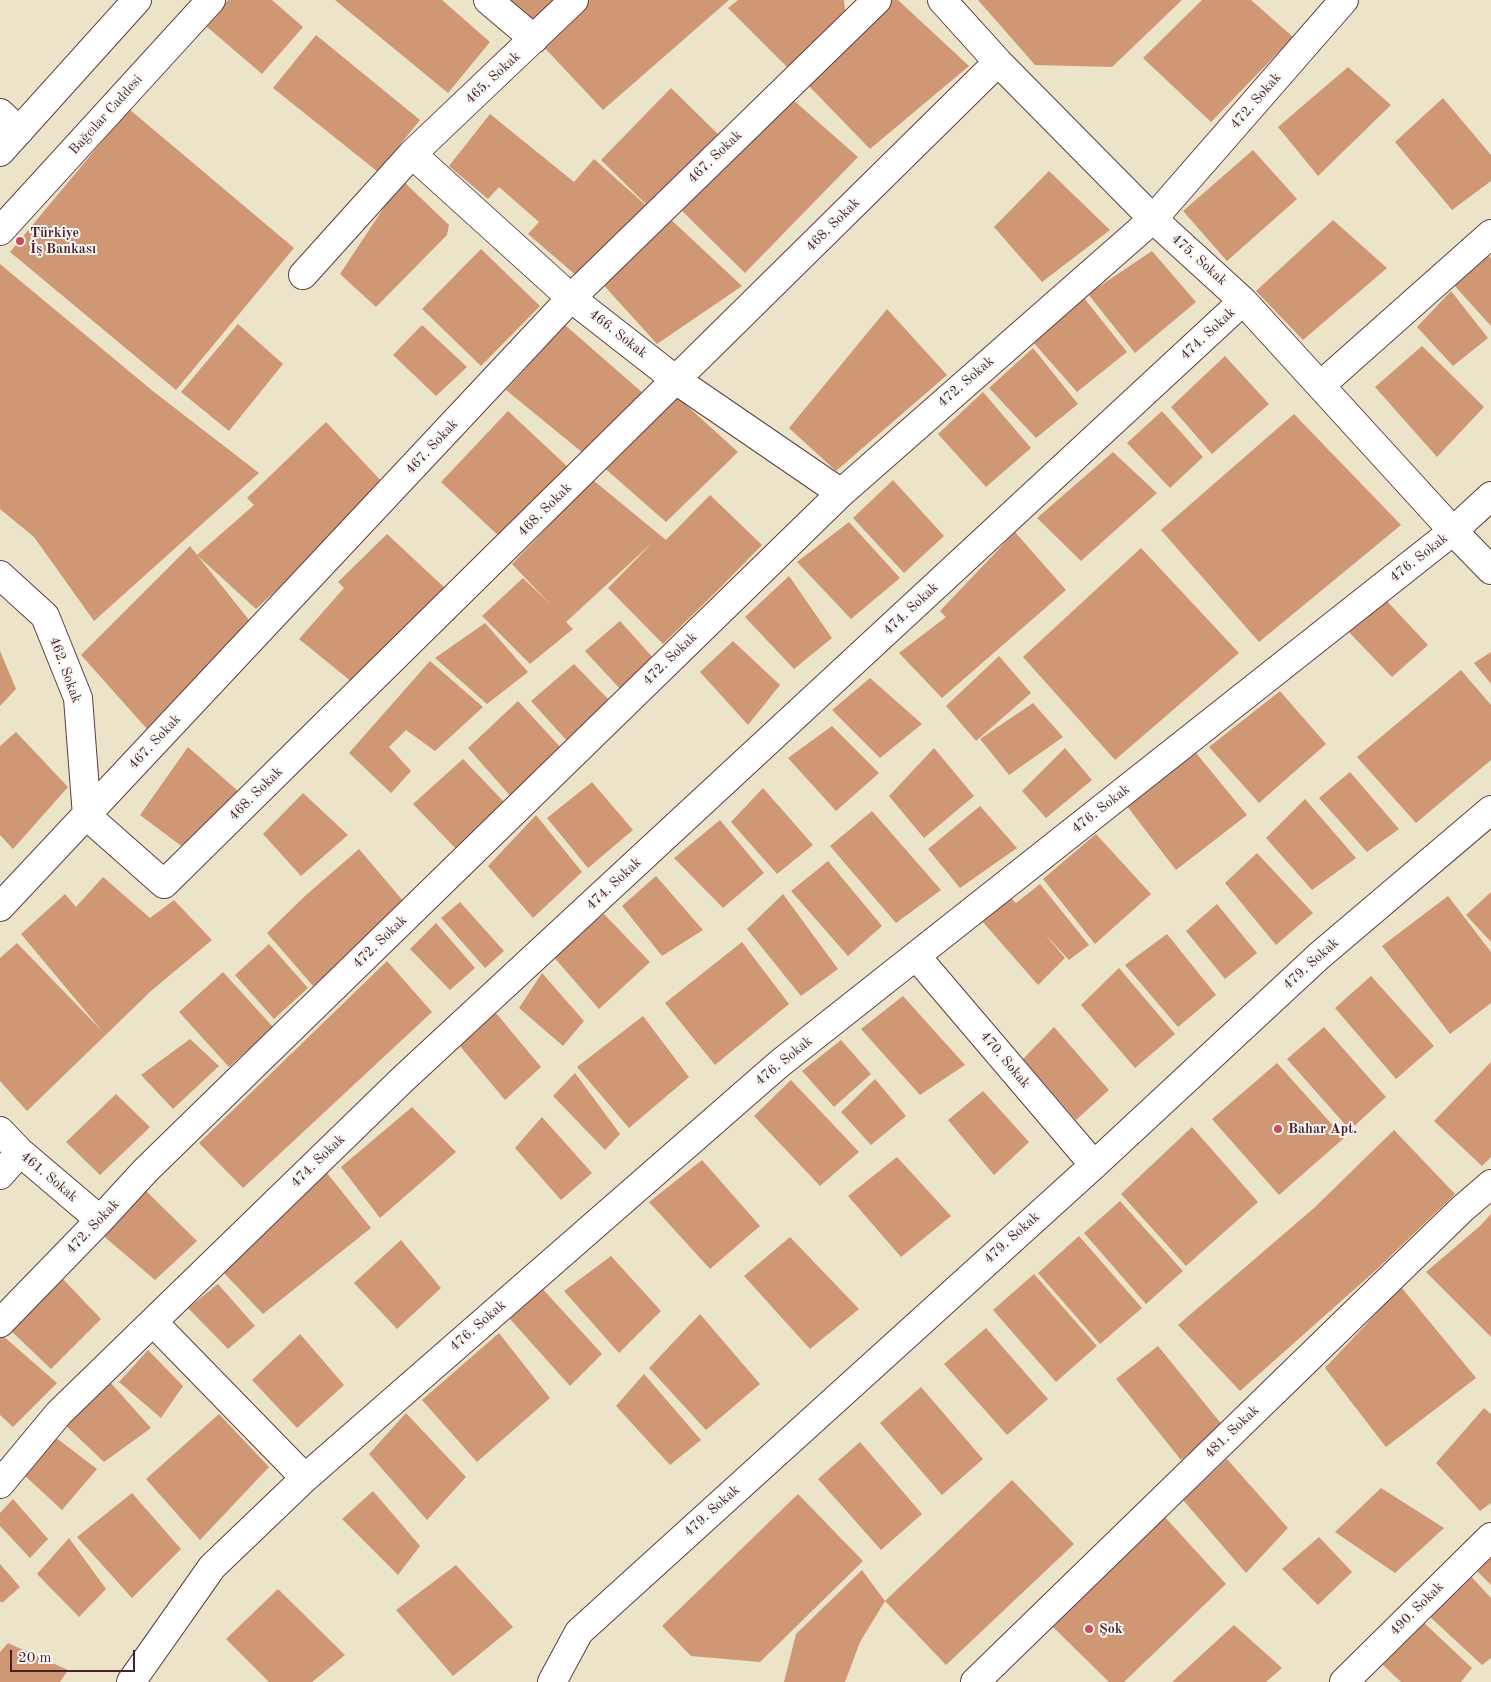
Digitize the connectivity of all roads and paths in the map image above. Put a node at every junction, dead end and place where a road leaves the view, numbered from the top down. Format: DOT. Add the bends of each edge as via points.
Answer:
graph roads {
  1 [pos="137,0"];
  2 [pos="211,0"];
  3 [pos="488,0"];
  4 [pos="574,0"];
  5 [pos="878,0"];
  6 [pos="942,0"];
  7 [pos="1344,0"];
  8 [pos="534,39"];
  9 [pos="998,62"];
  10 [pos="9,122"];
  11 [pos="0,152"];
  12 [pos="412,154"];
  13 [pos="1153,219"];
  14 [pos="0,231"];
  15 [pos="1491,234"];
  16 [pos="303,274"];
  17 [pos="571,298"];
  18 [pos="1243,301"];
  19 [pos="676,380"];
  20 [pos="1321,385"];
  21 [pos="841,493"];
  22 [pos="1491,496"];
  23 [pos="1453,531"];
  24 [pos="1491,570"];
  25 [pos="0,575"];
  26 [pos="1491,810"];
  27 [pos="87,816"];
  28 [pos="0,907"];
  29 [pos="916,956"];
  30 [pos="0,1131"];
  31 [pos="20,1152"];
  32 [pos="1094,1165"];
  33 [pos="0,1175"];
  34 [pos="1491,1184"];
  35 [pos="100,1220"];
  36 [pos="153,1322"];
  37 [pos="0,1323"];
  38 [pos="305,1478"];
  39 [pos="0,1484"];
  40 [pos="1491,1537"];
  41 [pos="131,1682"];
  42 [pos="552,1682"];
  43 [pos="975,1682"];
  44 [pos="1344,1682"];
  1 -- 10 [label="street"];
  2 -- 14 [label="street, Bağcılar Caddesi"];
  3 -- 8 [label="street"];
  4 -- 8 [label="street, 465. Sokak"];
  5 -- 17 [label="street, 467. Sokak"];
  6 -- 9 [label="street, 475. Sokak"];
  7 -- 13 [label="street, 472. Sokak"];
  8 -- 12 [label="street, 465. Sokak"];
  9 -- 13 [label="street, 475. Sokak"];
  9 -- 19 [label="street, 468. Sokak"];
  10 -- 11 [label="street"];
  12 -- 16 [label="street, 465. Sokak"];
  12 -- 17 [label="street, 466. Sokak"];
  13 -- 18 [label="street, 475. Sokak"];
  13 -- 21 [label="street, 472. Sokak"];
  15 -- 20 [label="street"];
  17 -- 19 [label="street, 466. Sokak"];
  17 -- 27 [label="street, 467. Sokak"];
  18 -- 20 [label="street, 475. Sokak"];
  18 -- 36 [label="street, 474. Sokak" via="403,1079"];
  19 -- 21 [label="street, 466. Sokak"];
  19 -- 27 [label="street, 468. Sokak" via="164,884"];
  20 -- 23 [label="street, 475. Sokak"];
  21 -- 35 [label="street, 472. Sokak" via="146,1170"];
  22 -- 23 [label="street, 476. Sokak"];
  23 -- 24 [label="street, 475. Sokak"];
  23 -- 29 [label="street, 476. Sokak"];
  25 -- 27 [label="street, 462. Sokak" via="45,616 78,698"];
  26 -- 32 [label="street, 479. Sokak" via="1319,956"];
  27 -- 28 [label="street, 467. Sokak"];
  29 -- 32 [label="street, 470. Sokak"];
  29 -- 38 [label="street, 476. Sokak" via="778,1064"];
  30 -- 31 [label="street, 461. Sokak"];
  31 -- 33 [label="street"];
  31 -- 35 [label="street, 461. Sokak"];
  32 -- 42 [label="street, 479. Sokak" via="579,1632"];
  34 -- 43 [label="street, 481. Sokak"];
  35 -- 37 [label="street, 472. Sokak"];
  36 -- 38 [label="street"];
  36 -- 39 [label="street, 474. Sokak" via="59,1413"];
  38 -- 41 [label="street, 476. Sokak" via="212,1567"];
  40 -- 44 [label="street, 490. Sokak"];
}
